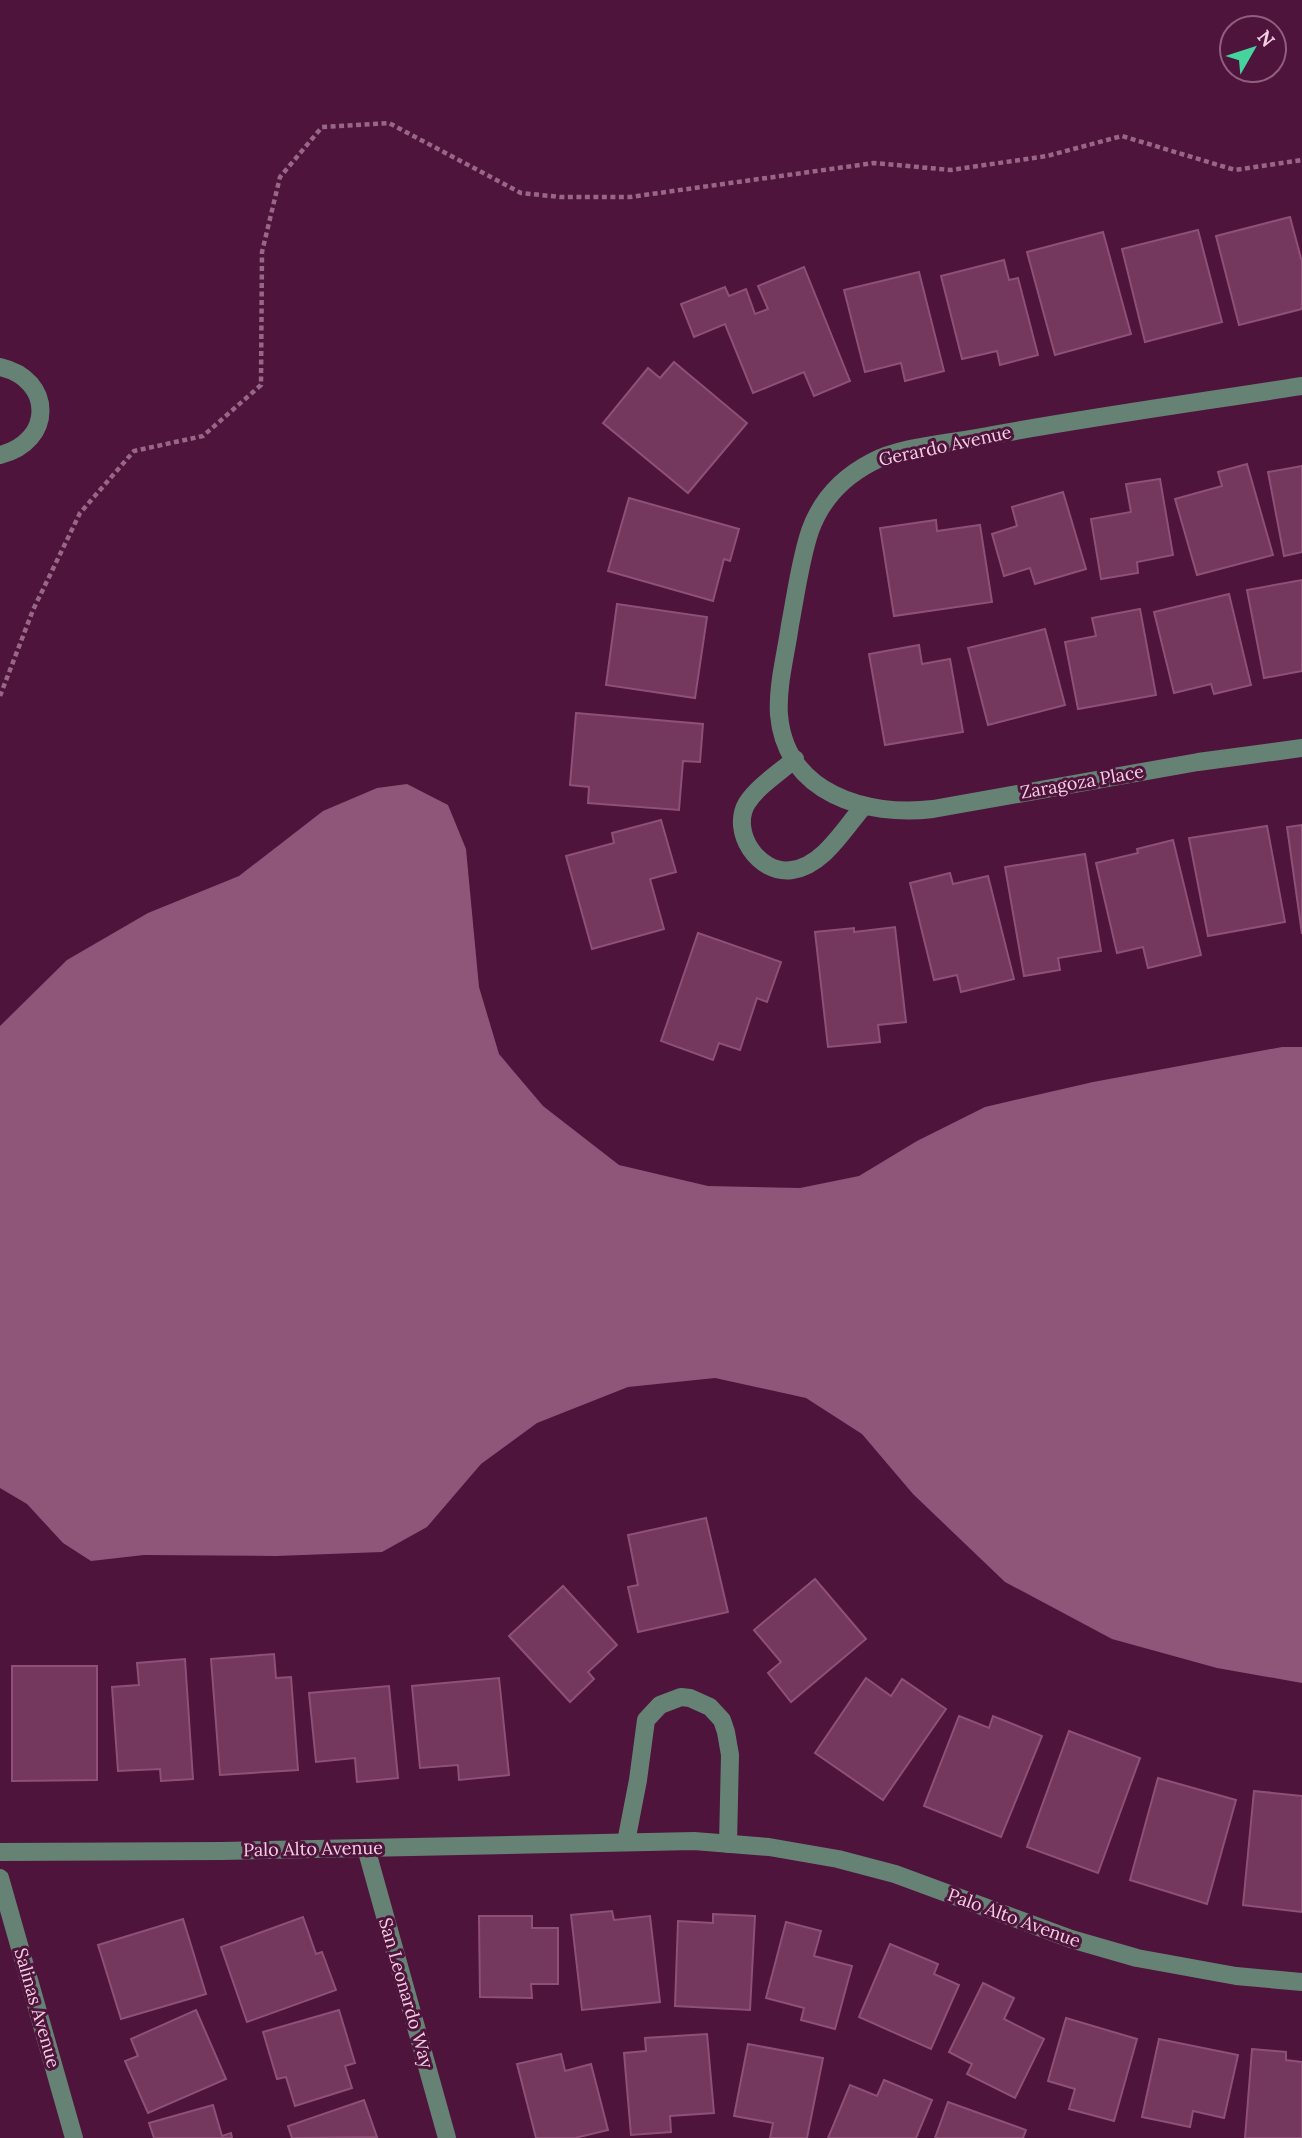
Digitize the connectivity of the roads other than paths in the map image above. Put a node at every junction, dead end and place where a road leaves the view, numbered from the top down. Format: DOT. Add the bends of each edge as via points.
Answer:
graph roads {
  1 [pos="0,367"];
  2 [pos="1302,386"];
  3 [pos="0,455"];
  4 [pos="1302,748"];
  5 [pos="795,759"];
  6 [pos="823,789"];
  7 [pos="863,807"];
  8 [pos="626,1842"];
  9 [pos="728,1843"];
  10 [pos="366,1848"];
  11 [pos="0,1852"];
  12 [pos="0,1878"];
  13 [pos="1302,1982"];
  14 [pos="74,2138"];
  15 [pos="447,2138"];
  1 -- 3 [label="street" via="25,376 40,400 41,415 28,443"];
  2 -- 5 [label="street, Gerardo Avenue" via="905,451 874,460 857,471 824,502 806,542 779,714"];
  4 -- 7 [label="street, Zaragoza Place" via="913,812"];
  5 -- 6 [label="street, Gerardo Avenue"];
  5 -- 7 [label="street" via="746,804 742,830 748,846 767,865 792,870 810,863"];
  6 -- 7 [label="street, Zaragoza Place"];
  8 -- 9 [label="street, Palo Alto Avenue"];
  8 -- 9 [label="street" via="646,1720 660,1705 681,1697 710,1707 726,1732 730,1755"];
  8 -- 10 [label="street, Palo Alto Avenue"];
  9 -- 13 [label="street, Palo Alto Avenue" via="838,1859 895,1874 1071,1939 1138,1958 1236,1976"];
  10 -- 11 [label="street, Palo Alto Avenue"];
  10 -- 15 [label="street, San Leonardo Way"];
  12 -- 14 [label="street, Salinas Avenue"];
}
